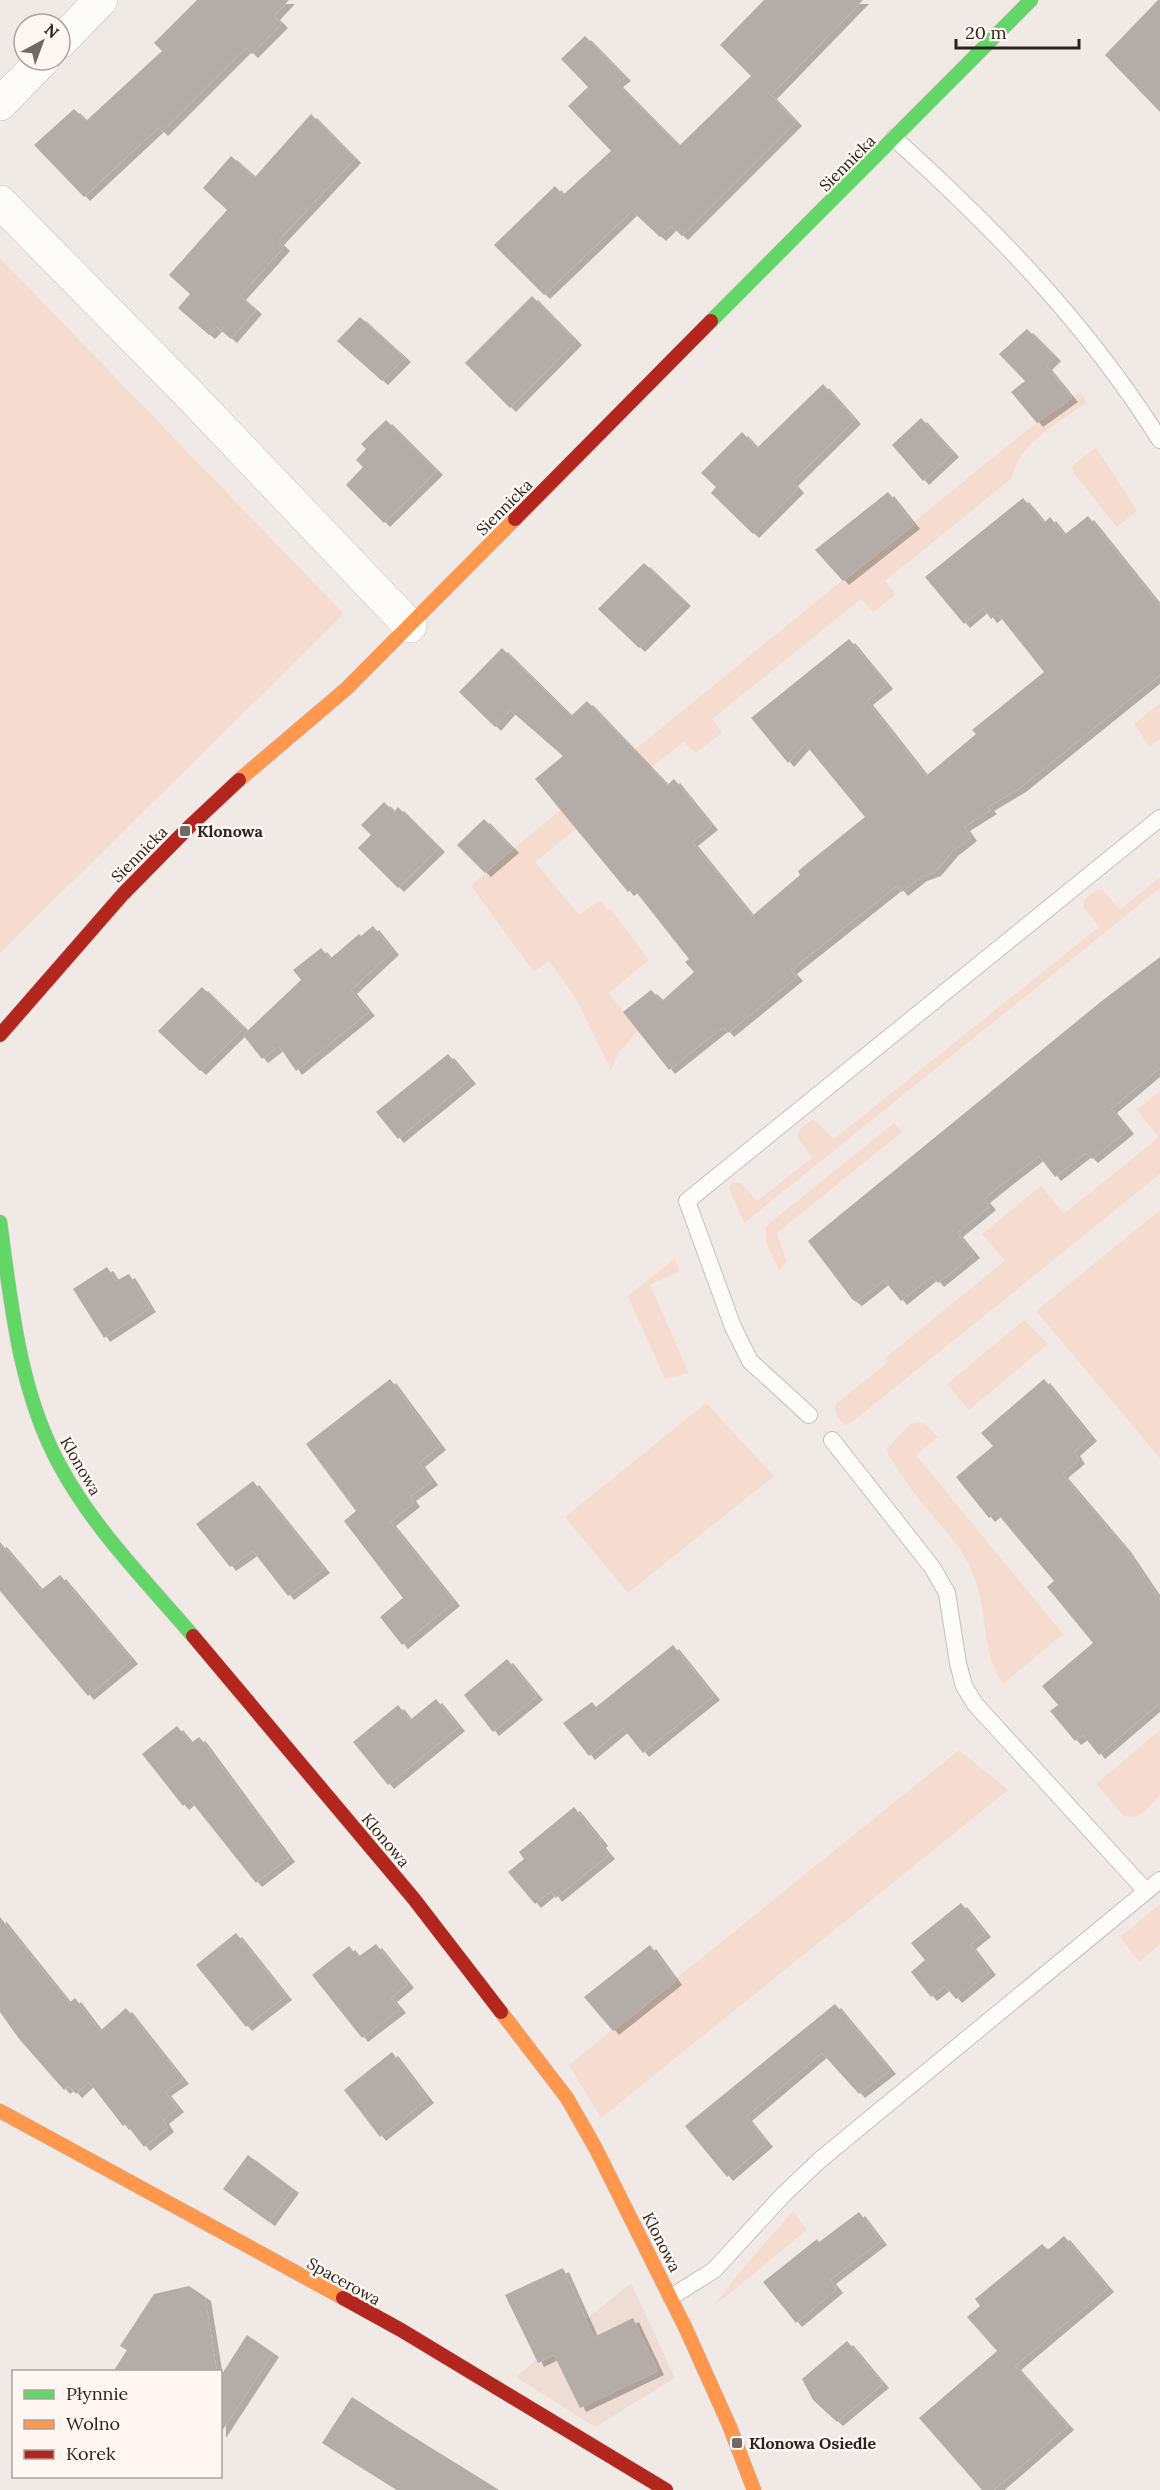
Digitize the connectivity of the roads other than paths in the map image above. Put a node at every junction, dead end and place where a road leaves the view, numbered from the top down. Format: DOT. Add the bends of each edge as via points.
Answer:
graph roads {
  1 [pos="101,0"];
  2 [pos="1031,0"];
  3 [pos="72,30"];
  4 [pos="31,72"];
  5 [pos="0,104"];
  6 [pos="894,138"];
  7 [pos="0,202"];
  8 [pos="1160,441"];
  9 [pos="410,626"];
  10 [pos="1160,818"];
  11 [pos="0,1035"];
  12 [pos="0,1222"];
  13 [pos="809,1415"];
  14 [pos="832,1440"];
  15 [pos="1160,1880"];
  16 [pos="1146,1891"];
  17 [pos="0,2111"];
  18 [pos="671,2297"];
  19 [pos="666,2490"];
  20 [pos="754,2490"];
  1 -- 3 [label="street"];
  2 -- 6 [label="street, Siennicka"];
  4 -- 5 [label="street"];
  6 -- 8 [label="lane" via="1049,290 1126,387"];
  6 -- 9 [label="street, Siennicka"];
  7 -- 9 [label="street"];
  9 -- 11 [label="street, Siennicka" via="346,689 251,768 141,874"];
  10 -- 13 [label="lane" via="687,1200 733,1328 750,1361"];
  12 -- 18 [label="street, Klonowa" via="27,1377 45,1433 67,1478 99,1525 414,1899 544,2066 587,2132"];
  14 -- 16 [label="lane" via="932,1567 947,1593 957,1663 975,1704"];
  15 -- 16 [label="lane"];
  16 -- 18 [label="lane" via="821,2159 714,2270"];
  17 -- 19 [label="street, Spacerowa" via="401,2330"];
  18 -- 20 [label="street, Klonowa"];
}
